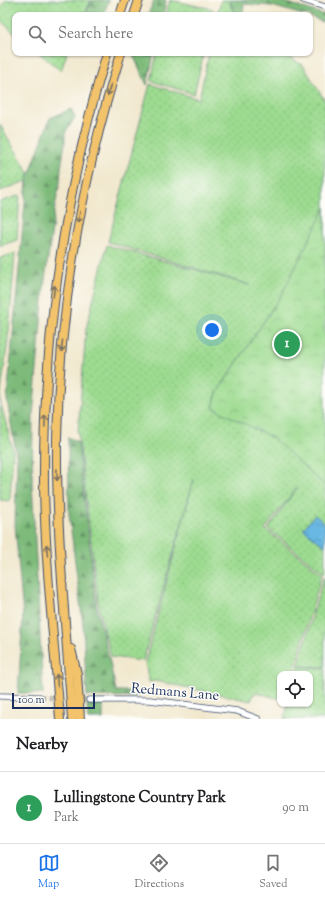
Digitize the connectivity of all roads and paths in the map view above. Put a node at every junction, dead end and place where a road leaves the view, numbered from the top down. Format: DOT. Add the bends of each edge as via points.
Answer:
graph roads {
  1 [pos="125,0"];
  2 [pos="139,0"];
  3 [pos="303,0"];
  4 [pos="325,6"];
  5 [pos="121,12"];
  6 [pos="135,12"];
  7 [pos="106,56"];
  8 [pos="120,56"];
  9 [pos="67,635"];
  10 [pos="0,696"];
  11 [pos="40,697"];
  12 [pos="89,700"];
  13 [pos="60,719"];
  14 [pos="72,719"];
  15 [pos="80,719"];
  16 [pos="258,719"];
  1 -- 5 [label="highway"];
  2 -- 6 [label="highway"];
  3 -- 4 [label="street"];
  13 -- 7 [label="highway, one-way" via="45,499 46,373 53,299 67,213 87,121"];
  8 -- 9 [label="highway, one-way" via="103,111 86,182 63,330 57,474"];
  9 -- 14 [label="highway"];
  9 -- 15 [label="highway" via="77,674"];
  10 -- 11 [label="street"];
  12 -- 16 [label="street, Redmans Lane" via="150,700 237,710"];
}
